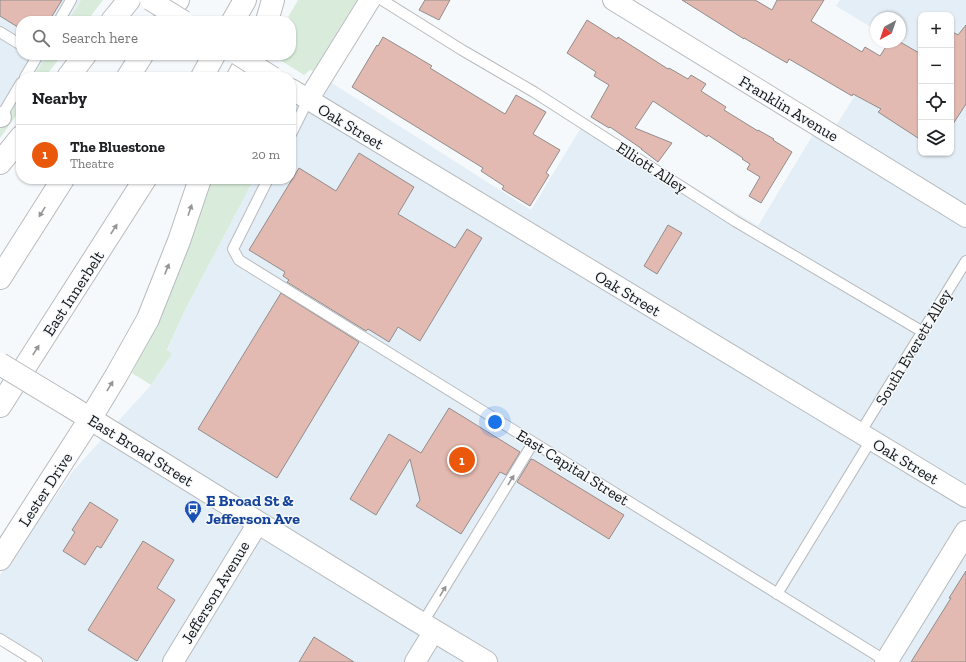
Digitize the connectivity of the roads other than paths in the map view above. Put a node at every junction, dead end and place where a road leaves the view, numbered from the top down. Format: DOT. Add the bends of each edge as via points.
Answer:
graph roads {
  1 [pos="71,0"];
  2 [pos="129,0"];
  3 [pos="150,0"];
  4 [pos="178,0"];
  5 [pos="245,0"];
  6 [pos="272,0"];
  7 [pos="370,0"];
  8 [pos="382,0"];
  9 [pos="612,0"];
  10 [pos="62,16"];
  11 [pos="116,16"];
  12 [pos="167,16"];
  13 [pos="176,16"];
  14 [pos="236,16"];
  15 [pos="268,16"];
  16 [pos="0,32"];
  17 [pos="16,42"];
  18 [pos="35,60"];
  19 [pos="81,60"];
  20 [pos="139,60"];
  21 [pos="211,60"];
  22 [pos="246,60"];
  23 [pos="247,60"];
  24 [pos="28,72"];
  25 [pos="72,72"];
  26 [pos="131,72"];
  27 [pos="205,72"];
  28 [pos="241,72"];
  29 [pos="264,72"];
  30 [pos="16,91"];
  31 [pos="296,92"];
  32 [pos="308,100"];
  33 [pos="0,117"];
  34 [pos="296,124"];
  35 [pos="16,142"];
  36 [pos="0,163"];
  37 [pos="60,184"];
  38 [pos="142,184"];
  39 [pos="198,184"];
  40 [pos="266,184"];
  41 [pos="966,217"];
  42 [pos="966,261"];
  43 [pos="0,278"];
  44 [pos="923,332"];
  45 [pos="0,364"];
  46 [pos="0,406"];
  47 [pos="90,419"];
  48 [pos="866,437"];
  49 [pos="534,443"];
  50 [pos="966,498"];
  51 [pos="258,523"];
  52 [pos="966,532"];
  53 [pos="0,559"];
  54 [pos="777,594"];
  55 [pos="428,627"];
  56 [pos="0,639"];
  57 [pos="37,662"];
  58 [pos="172,662"];
  59 [pos="415,662"];
  60 [pos="486,662"];
  61 [pos="886,662"];
  1 -- 10 [label="lane"];
  2 -- 11 [label="main road"];
  3 -- 13 [label="street, bridge"];
  4 -- 12 [label="main road"];
  5 -- 14 [label="main road"];
  6 -- 15 [label="main road"];
  7 -- 32 [label="street"];
  8 -- 44 [label="lane, Elliott Alley" via="534,92 734,221"];
  9 -- 41 [label="street, Franklin Avenue"];
  16 -- 17 [label="lane"];
  18 -- 24 [label="lane"];
  19 -- 25 [label="main road"];
  20 -- 26 [label="main road"];
  21 -- 27 [label="main road"];
  22 -- 29 [label="street, bridge"];
  23 -- 28 [label="main road"];
  30 -- 33 [label="lane"];
  31 -- 32 [label="street, Oak Street"];
  32 -- 34 [label="lane"];
  32 -- 48 [label="street, Oak Street"];
  35 -- 36 [label="main road"];
  37 -- 43 [label="main road, one-way"];
  46 -- 38 [label="main road, East Innerbelt, one-way"];
  47 -- 39 [label="main road, Lester Drive, one-way" via="148,319"];
  40 -- 49 [label="lane, East Capital Street" via="233,249 239,260"];
  42 -- 44 [label="lane, South Everett Alley"];
  44 -- 48 [label="lane, South Everett Alley"];
  45 -- 47 [label="main road, East Broad Street, bridge"];
  47 -- 51 [label="main road, East Broad Street"];
  47 -- 53 [label="main road, Lester Drive"];
  48 -- 50 [label="street, Oak Street"];
  48 -- 54 [label="lane, South Everett Alley"];
  49 -- 54 [label="lane, East Capital Street"];
  55 -- 49 [label="lane, one-way"];
  51 -- 55 [label="main road, East Broad Street"];
  51 -- 58 [label="street, Jefferson Avenue"];
  52 -- 61 [label="main road"];
  54 -- 61 [label="lane, East Capital Street"];
  55 -- 59 [label="street"];
  55 -- 60 [label="main road, East Broad Street"];
  56 -- 57 [label="lane"];
}
